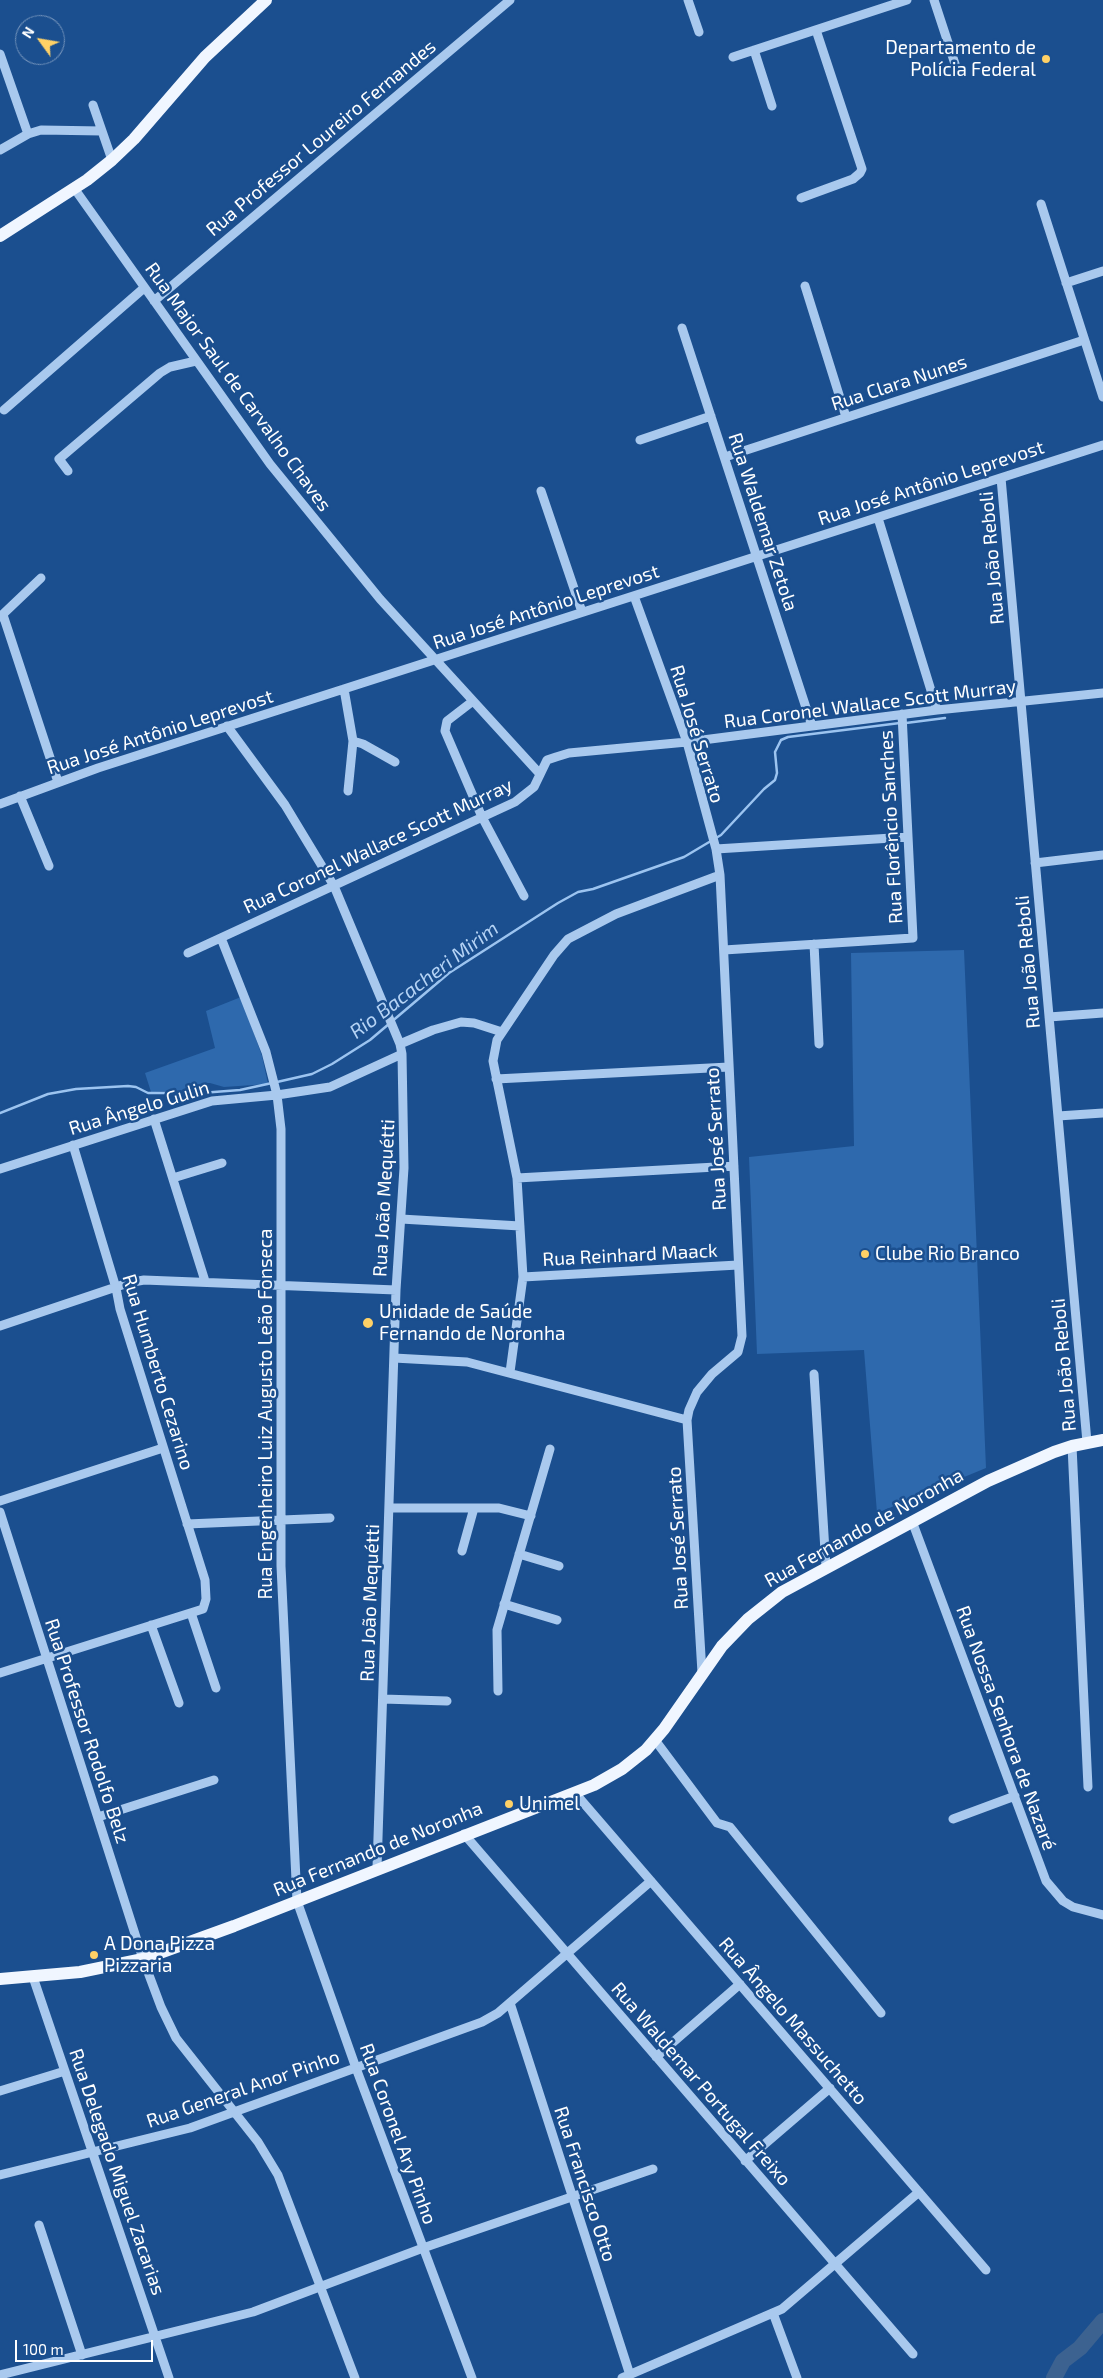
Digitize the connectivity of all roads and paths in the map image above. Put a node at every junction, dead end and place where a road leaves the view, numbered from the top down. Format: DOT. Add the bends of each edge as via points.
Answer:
graph roads {
  1 [pos="266,0"];
  2 [pos="510,0"];
  3 [pos="688,0"];
  4 [pos="907,0"];
  5 [pos="934,0"];
  6 [pos="816,30"];
  7 [pos="699,32"];
  8 [pos="754,50"];
  9 [pos="0,54"];
  10 [pos="732,57"];
  11 [pos="957,70"];
  12 [pos="93,105"];
  13 [pos="772,106"];
  14 [pos="102,131"];
  15 [pos="28,134"];
  16 [pos="0,150"];
  17 [pos="112,160"];
  18 [pos="74,188"];
  19 [pos="801,198"];
  20 [pos="1041,204"];
  21 [pos="0,236"];
  22 [pos="1103,271"];
  23 [pos="1066,283"];
  24 [pos="806,286"];
  25 [pos="144,288"];
  26 [pos="154,301"];
  27 [pos="682,328"];
  28 [pos="1084,340"];
  29 [pos="196,361"];
  30 [pos="1103,397"];
  31 [pos="4,410"];
  32 [pos="711,416"];
  33 [pos="846,418"];
  34 [pos="640,440"];
  35 [pos="1103,445"];
  36 [pos="724,457"];
  37 [pos="68,471"];
  38 [pos="1001,478"];
  39 [pos="541,491"];
  40 [pos="878,518"];
  41 [pos="757,556"];
  42 [pos="42,578"];
  43 [pos="634,596"];
  44 [pos="582,612"];
  45 [pos="2,616"];
  46 [pos="436,659"];
  47 [pos="344,689"];
  48 [pos="1103,693"];
  49 [pos="473,701"];
  50 [pos="1021,703"];
  51 [pos="937,710"];
  52 [pos="902,714"];
  53 [pos="227,726"];
  54 [pos="812,726"];
  55 [pos="353,742"];
  56 [pos="687,742"];
  57 [pos="524,757"];
  58 [pos="547,760"];
  59 [pos="394,762"];
  60 [pos="540,773"];
  61 [pos="58,782"];
  62 [pos="348,791"];
  63 [pos="20,796"];
  64 [pos="0,804"];
  65 [pos="482,817"];
  66 [pos="908,837"];
  67 [pos="714,843"];
  68 [pos="1103,855"];
  69 [pos="1035,863"];
  70 [pos="49,866"];
  71 [pos="720,875"];
  72 [pos="334,886"];
  73 [pos="524,896"];
  74 [pos="221,938"];
  75 [pos="814,944"];
  76 [pos="724,950"];
  77 [pos="188,953"];
  78 [pos="1103,1013"];
  79 [pos="1049,1017"];
  80 [pos="502,1032"];
  81 [pos="400,1044"];
  82 [pos="819,1044"];
  83 [pos="402,1054"];
  84 [pos="729,1068"];
  85 [pos="496,1079"];
  86 [pos="277,1092"];
  87 [pos="1103,1113"];
  88 [pos="1058,1116"];
  89 [pos="154,1119"];
  90 [pos="73,1145"];
  91 [pos="222,1162"];
  92 [pos="734,1166"];
  93 [pos="0,1168"];
  94 [pos="173,1178"];
  95 [pos="517,1178"];
  96 [pos="401,1219"];
  97 [pos="520,1226"];
  98 [pos="738,1265"];
  99 [pos="523,1278"];
  100 [pos="205,1281"];
  101 [pos="282,1285"];
  102 [pos="116,1288"];
  103 [pos="396,1290"];
  104 [pos="0,1326"];
  105 [pos="394,1358"];
  106 [pos="510,1372"];
  107 [pos="814,1374"];
  108 [pos="687,1420"];
  109 [pos="1103,1440"];
  110 [pos="1087,1442"];
  111 [pos="1072,1446"];
  112 [pos="163,1448"];
  113 [pos="550,1449"];
  114 [pos="0,1501"];
  115 [pos="389,1508"];
  116 [pos="474,1508"];
  117 [pos="0,1512"];
  118 [pos="531,1516"];
  119 [pos="330,1518"];
  120 [pos="282,1520"];
  121 [pos="912,1521"];
  122 [pos="187,1524"];
  123 [pos="462,1551"];
  124 [pos="519,1554"];
  125 [pos="559,1566"];
  126 [pos="826,1567"];
  127 [pos="504,1604"];
  128 [pos="190,1613"];
  129 [pos="556,1620"];
  130 [pos="151,1626"];
  131 [pos="47,1658"];
  132 [pos="0,1673"];
  133 [pos="702,1673"];
  134 [pos="216,1688"];
  135 [pos="498,1691"];
  136 [pos="383,1699"];
  137 [pos="447,1701"];
  138 [pos="179,1703"];
  139 [pos="655,1740"];
  140 [pos="214,1780"];
  141 [pos="1088,1787"];
  142 [pos="575,1793"];
  143 [pos="1015,1796"];
  144 [pos="98,1817"];
  145 [pos="953,1819"];
  146 [pos="464,1834"];
  147 [pos="378,1868"];
  148 [pos="651,1881"];
  149 [pos="297,1901"];
  150 [pos="1103,1915"];
  151 [pos="567,1954"];
  152 [pos="143,1959"];
  153 [pos="33,1977"];
  154 [pos="0,1979"];
  155 [pos="740,1984"];
  156 [pos="510,2003"];
  157 [pos="881,2013"];
  158 [pos="656,2056"];
  159 [pos="356,2068"];
  160 [pos="65,2070"];
  161 [pos="830,2088"];
  162 [pos="0,2091"];
  163 [pos="235,2112"];
  164 [pos="93,2152"];
  165 [pos="745,2161"];
  166 [pos="654,2169"];
  167 [pos="0,2175"];
  168 [pos="919,2192"];
  169 [pos="572,2196"];
  170 [pos="39,2225"];
  171 [pos="423,2248"];
  172 [pos="835,2264"];
  173 [pos="986,2270"];
  174 [pos="321,2286"];
  175 [pos="773,2313"];
  176 [pos="156,2337"];
  177 [pos="912,2354"];
  178 [pos="82,2355"];
  179 [pos="17,2374"];
  180 [pos="0,2375"];
  181 [pos="626,2376"];
  182 [pos="169,2378"];
  183 [pos="355,2378"];
  184 [pos="472,2378"];
  185 [pos="797,2378"];
  1 -- 17 [label="main road" via="205,57"];
  2 -- 26 [label="street, Rua Professor Loureiro Fernandes"];
  3 -- 7 [label="street"];
  4 -- 6 [label="street"];
  5 -- 11 [label="street"];
  6 -- 8 [label="street"];
  6 -- 19 [label="street" via="861,164 860,173 853,178"];
  8 -- 10 [label="street"];
  8 -- 13 [label="street"];
  9 -- 15 [label="street"];
  12 -- 14 [label="street"];
  14 -- 15 [label="street" via="48,129"];
  14 -- 17 [label="street"];
  15 -- 16 [label="street"];
  17 -- 18 [label="main road"];
  18 -- 21 [label="main road"];
  18 -- 25 [label="street, Rua Major Saul de Carvalho Chaves"];
  20 -- 23 [label="street"];
  22 -- 23 [label="street"];
  23 -- 28 [label="street"];
  24 -- 33 [label="street"];
  25 -- 26 [label="street, Rua Major Saul de Carvalho Chaves"];
  25 -- 31 [label="street"];
  26 -- 29 [label="street, Rua Major Saul de Carvalho Chaves"];
  27 -- 32 [label="street, Rua Waldemar Zetola"];
  28 -- 30 [label="street"];
  28 -- 33 [label="street, Rua Clara Nunes"];
  29 -- 37 [label="street" via="170,367 160,373 59,459"];
  29 -- 46 [label="street, Rua Major Saul de Carvalho Chaves" via="251,440 299,500 380,599"];
  32 -- 34 [label="street"];
  32 -- 36 [label="street, Rua Waldemar Zetola"];
  33 -- 36 [label="street, Rua Clara Nunes"];
  35 -- 38 [label="street, Rua José Antônio Leprevost"];
  36 -- 41 [label="street, Rua Waldemar Zetola"];
  38 -- 40 [label="street, Rua José Antônio Leprevost"];
  38 -- 50 [label="street, Rua João Reboli"];
  39 -- 44 [label="street"];
  40 -- 41 [label="street, Rua José Antônio Leprevost"];
  40 -- 51 [label="street"];
  41 -- 43 [label="street, Rua José Antônio Leprevost"];
  41 -- 54 [label="street, Rua Waldemar Zetola"];
  42 -- 45 [label="street"];
  43 -- 44 [label="street, Rua José Antônio Leprevost"];
  43 -- 56 [label="street, Rua José Serrato"];
  44 -- 46 [label="street, Rua José Antônio Leprevost"];
  45 -- 61 [label="street"];
  46 -- 47 [label="street, Rua José Antônio Leprevost"];
  46 -- 49 [label="street, Rua Major Saul de Carvalho Chaves"];
  47 -- 53 [label="street, Rua José Antônio Leprevost"];
  47 -- 55 [label="street"];
  48 -- 50 [label="street, Rua Coronel Wallace Scott Murray"];
  49 -- 57 [label="street, Rua Major Saul de Carvalho Chaves"];
  49 -- 65 [label="street" via="447,721 445,727"];
  50 -- 51 [label="street, Rua Coronel Wallace Scott Murray"];
  50 -- 69 [label="street, Rua João Reboli"];
  51 -- 52 [label="street, Rua Coronel Wallace Scott Murray"];
  52 -- 54 [label="street, Rua Coronel Wallace Scott Murray"];
  52 -- 66 [label="street, Rua Florêncio Sanches"];
  53 -- 61 [label="street, Rua José Antônio Leprevost"];
  53 -- 72 [label="street, Rua João Mequétti" via="285,805"];
  54 -- 56 [label="street, Rua Coronel Wallace Scott Murray"];
  55 -- 59 [label="street" via="363,744"];
  55 -- 62 [label="street"];
  56 -- 58 [label="street, Rua Coronel Wallace Scott Murray" via="569,753"];
  56 -- 67 [label="street, Rua José Serrato"];
  57 -- 58 [label="street"];
  57 -- 60 [label="street, Rua Major Saul de Carvalho Chaves"];
  58 -- 60 [label="street, Rua Coronel Wallace Scott Murray"];
  60 -- 65 [label="street, Rua Coronel Wallace Scott Murray" via="528,793"];
  61 -- 63 [label="street, Rua José Antônio Leprevost"];
  63 -- 64 [label="street, Rua José Antônio Leprevost"];
  63 -- 70 [label="street"];
  65 -- 72 [label="street, Rua Coronel Wallace Scott Murray"];
  65 -- 73 [label="street"];
  66 -- 67 [label="street"];
  66 -- 75 [label="street, Rua Florêncio Sanches" via="913,938"];
  67 -- 71 [label="street, Rua José Serrato"];
  68 -- 69 [label="street"];
  69 -- 79 [label="street, Rua João Reboli"];
  71 -- 76 [label="street, Rua José Serrato"];
  71 -- 80 [label="street" via="616,914 568,939"];
  72 -- 74 [label="street, Rua Coronel Wallace Scott Murray"];
  72 -- 81 [label="street, Rua João Mequétti"];
  74 -- 77 [label="street, Rua Coronel Wallace Scott Murray"];
  74 -- 86 [label="street, Rua Engenheiro Luiz Augusto Leão Fonseca" via="266,1052"];
  75 -- 76 [label="street"];
  75 -- 82 [label="street"];
  76 -- 84 [label="street, Rua José Serrato"];
  78 -- 79 [label="street"];
  79 -- 88 [label="street, Rua João Reboli"];
  80 -- 81 [label="street" via="461,1022"];
  80 -- 85 [label="street" via="492,1054"];
  81 -- 83 [label="street, Rua João Mequétti"];
  83 -- 86 [label="street, Rua Ângelo Gulin" via="330,1087"];
  83 -- 96 [label="street, Rua João Mequétti" via="405,1145"];
  84 -- 85 [label="street"];
  84 -- 92 [label="street, Rua José Serrato"];
  85 -- 95 [label="street"];
  86 -- 89 [label="street, Rua Ângelo Gulin" via="212,1101"];
  86 -- 101 [label="street, Rua Engenheiro Luiz Augusto Leão Fonseca" via="281,1129"];
  87 -- 88 [label="street"];
  88 -- 110 [label="street, Rua João Reboli"];
  89 -- 90 [label="street, Rua Ângelo Gulin"];
  89 -- 94 [label="street"];
  90 -- 93 [label="street, Rua Ângelo Gulin"];
  90 -- 102 [label="street, Rua Humberto Cezarino"];
  91 -- 94 [label="street"];
  92 -- 95 [label="street"];
  92 -- 98 [label="street, Rua José Serrato"];
  94 -- 100 [label="street"];
  95 -- 97 [label="street"];
  96 -- 97 [label="street"];
  96 -- 103 [label="street, Rua João Mequétti"];
  97 -- 99 [label="street"];
  98 -- 99 [label="street, Rua Reinhard Maack"];
  98 -- 108 [label="street, Rua José Serrato" via="741,1343 738,1352 704,1382 692,1401"];
  99 -- 106 [label="street"];
  100 -- 101 [label="street"];
  100 -- 102 [label="street" via="144,1280"];
  101 -- 103 [label="street"];
  101 -- 120 [label="street, Rua Engenheiro Luiz Augusto Leão Fonseca"];
  102 -- 104 [label="street"];
  102 -- 112 [label="street, Rua Humberto Cezarino"];
  103 -- 105 [label="street, Rua João Mequétti"];
  105 -- 106 [label="street" via="458,1361"];
  105 -- 115 [label="street, Rua João Mequétti"];
  106 -- 108 [label="street"];
  107 -- 126 [label="street"];
  108 -- 133 [label="street, Rua José Serrato"];
  109 -- 110 [label="main road, Rua Fernando de Noronha"];
  110 -- 111 [label="main road, Rua Fernando de Noronha"];
  111 -- 121 [label="main road, Rua Fernando de Noronha" via="988,1481"];
  111 -- 141 [label="street, Rua João Reboli"];
  112 -- 114 [label="street"];
  112 -- 122 [label="street, Rua Humberto Cezarino"];
  113 -- 118 [label="street"];
  115 -- 116 [label="street"];
  115 -- 136 [label="street, Rua João Mequétti"];
  116 -- 118 [label="street" via="499,1508"];
  116 -- 123 [label="street"];
  117 -- 131 [label="street, Rua Professor Rodolfo Belz"];
  118 -- 124 [label="street"];
  119 -- 120 [label="street"];
  120 -- 122 [label="street"];
  120 -- 149 [label="street, Rua Engenheiro Luiz Augusto Leão Fonseca" via="281,1584"];
  121 -- 126 [label="main road, Rua Fernando de Noronha"];
  121 -- 143 [label="street, Rua Nossa Senhora de Nazaré"];
  122 -- 128 [label="street, Rua Humberto Cezarino" via="205,1580 206,1599 203,1609"];
  124 -- 125 [label="street"];
  124 -- 127 [label="street"];
  126 -- 133 [label="main road, Rua Fernando de Noronha" via="782,1592 748,1619"];
  127 -- 129 [label="street"];
  127 -- 135 [label="street" via="497,1630"];
  128 -- 130 [label="street"];
  128 -- 134 [label="street"];
  130 -- 131 [label="street"];
  130 -- 138 [label="street"];
  131 -- 132 [label="street"];
  131 -- 144 [label="street, Rua Professor Rodolfo Belz"];
  133 -- 139 [label="main road, Rua Fernando de Noronha"];
  136 -- 137 [label="street"];
  136 -- 147 [label="street, Rua João Mequétti"];
  139 -- 142 [label="main road, Rua Fernando de Noronha" via="622,1769"];
  139 -- 157 [label="street" via="717,1823 730,1826"];
  140 -- 144 [label="street"];
  142 -- 146 [label="main road, Rua Fernando de Noronha"];
  142 -- 148 [label="street, Rua Ângelo Massuchetto"];
  143 -- 145 [label="street"];
  143 -- 150 [label="street, Rua Nossa Senhora de Nazaré" via="1041,1870 1053,1892 1073,1906"];
  144 -- 152 [label="street, Rua Professor Rodolfo Belz"];
  146 -- 147 [label="main road, Rua Fernando de Noronha"];
  146 -- 151 [label="street, Rua Waldemar Portugal Freixo"];
  147 -- 149 [label="main road, Rua Fernando de Noronha"];
  148 -- 151 [label="street, Rua General Anor Pinho"];
  148 -- 155 [label="street, Rua Ângelo Massuchetto"];
  149 -- 152 [label="main road, Rua Fernando de Noronha"];
  149 -- 159 [label="street, Rua Coronel Ary Pinho"];
  151 -- 156 [label="street, Rua General Anor Pinho"];
  151 -- 158 [label="street, Rua Waldemar Portugal Freixo"];
  152 -- 153 [label="main road, Rua Fernando de Noronha" via="80,1972"];
  152 -- 163 [label="street, Rua Professor Rodolfo Belz" via="176,2038"];
  153 -- 154 [label="main road, Rua Fernando de Noronha"];
  153 -- 160 [label="street, Rua Delegado Miguel Zacarias"];
  155 -- 158 [label="street"];
  155 -- 161 [label="street, Rua Ângelo Massuchetto"];
  156 -- 159 [label="street, Rua General Anor Pinho" via="482,2022"];
  156 -- 169 [label="street, Rua Francisco Otto"];
  158 -- 165 [label="street, Rua Waldemar Portugal Freixo"];
  159 -- 163 [label="street, Rua General Anor Pinho"];
  159 -- 171 [label="street, Rua Coronel Ary Pinho"];
  160 -- 162 [label="street"];
  160 -- 164 [label="street, Rua Delegado Miguel Zacarias"];
  161 -- 165 [label="street"];
  161 -- 168 [label="street, Rua Ângelo Massuchetto"];
  163 -- 164 [label="street, Rua General Anor Pinho" via="177,2132"];
  163 -- 174 [label="street, Rua Professor Rodolfo Belz" via="278,2175"];
  164 -- 167 [label="street, Rua General Anor Pinho"];
  164 -- 176 [label="street, Rua Delegado Miguel Zacarias"];
  165 -- 172 [label="street, Rua Waldemar Portugal Freixo"];
  166 -- 169 [label="street"];
  168 -- 172 [label="street"];
  168 -- 173 [label="street, Rua Ângelo Massuchetto"];
  169 -- 171 [label="street"];
  169 -- 181 [label="street, Rua Francisco Otto"];
  170 -- 178 [label="street"];
  171 -- 174 [label="street"];
  171 -- 184 [label="street, Rua Coronel Ary Pinho"];
  172 -- 175 [label="street" via="789,2304"];
  172 -- 177 [label="street, Rua Waldemar Portugal Freixo"];
  174 -- 176 [label="street" via="238,2316"];
  174 -- 183 [label="street, Rua Professor Rodolfo Belz"];
  175 -- 181 [label="street"];
  175 -- 185 [label="street"];
  176 -- 178 [label="street"];
  176 -- 182 [label="street, Rua Delegado Miguel Zacarias"];
  178 -- 179 [label="street"];
  179 -- 180 [label="street"];
}
